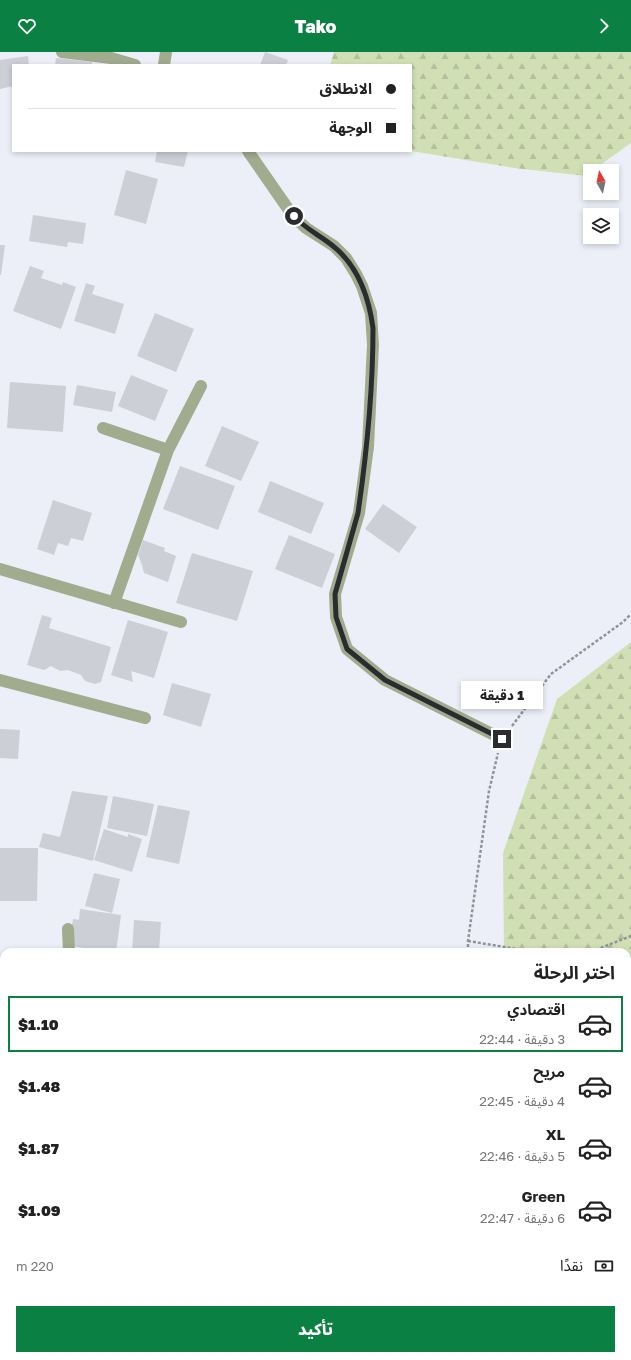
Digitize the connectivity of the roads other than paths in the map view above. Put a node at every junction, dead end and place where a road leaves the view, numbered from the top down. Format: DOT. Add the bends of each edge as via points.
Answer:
graph roads {
  1 [pos="62,52"];
  2 [pos="166,52"];
  3 [pos="132,64"];
  4 [pos="164,64"];
  5 [pos="249,152"];
  6 [pos="201,386"];
  7 [pos="103,428"];
  8 [pos="168,450"];
  9 [pos="0,569"];
  10 [pos="114,603"];
  11 [pos="181,622"];
  12 [pos="0,680"];
  13 [pos="145,718"];
  14 [pos="502,739"];
  15 [pos="68,929"];
  16 [pos="69,948"];
  1 -- 3 [label="street" via="111,58"];
  2 -- 4 [label="street"];
  5 -- 14 [label="street" via="294,216 346,258 367,297 371,313 373,345 368,447 358,513 335,594 336,617 347,649 385,680"];
  6 -- 8 [label="street"];
  7 -- 8 [label="street"];
  8 -- 10 [label="street"];
  9 -- 10 [label="street"];
  10 -- 11 [label="street"];
  12 -- 13 [label="street"];
  15 -- 16 [label="street"];
}
